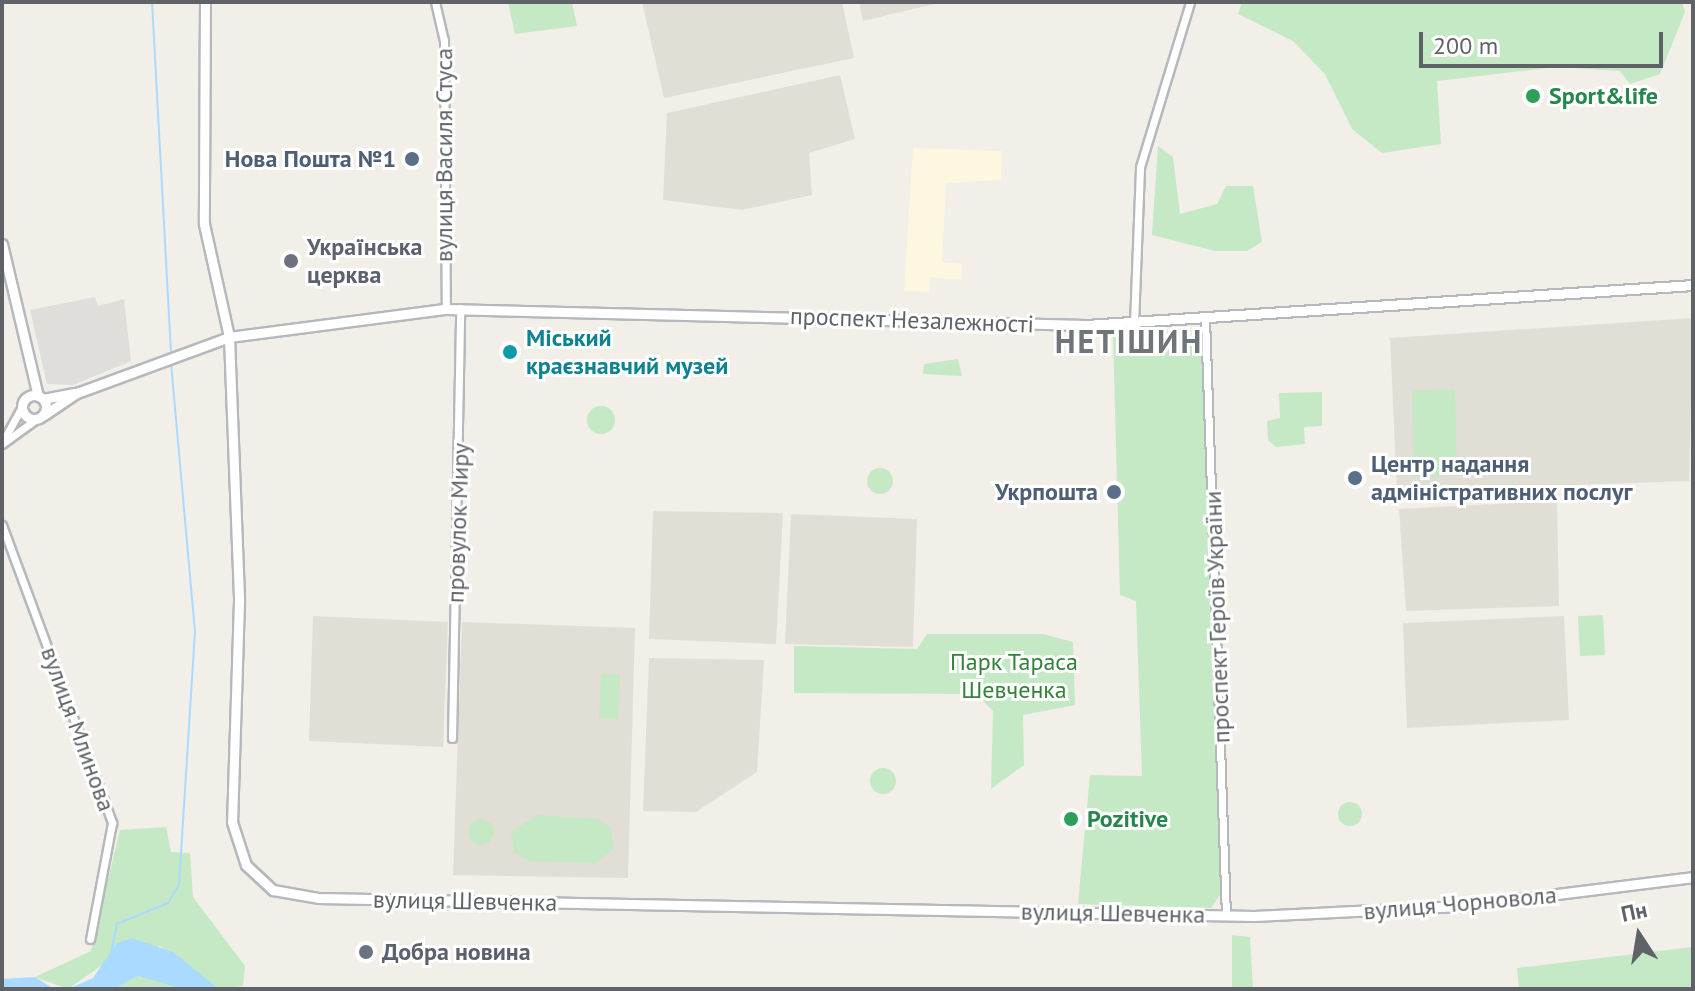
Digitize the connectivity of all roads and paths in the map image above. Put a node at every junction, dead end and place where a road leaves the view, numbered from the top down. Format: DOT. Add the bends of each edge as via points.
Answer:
graph roads {
  1 [pos="205,2"];
  2 [pos="435,2"];
  3 [pos="1190,2"];
  4 [pos="2,244"];
  5 [pos="1693,285"];
  6 [pos="460,308"];
  7 [pos="446,309"];
  8 [pos="1205,318"];
  9 [pos="1134,324"];
  10 [pos="229,337"];
  11 [pos="33,371"];
  12 [pos="77,393"];
  13 [pos="40,397"];
  14 [pos="22,405"];
  15 [pos="39,417"];
  16 [pos="2,443"];
  17 [pos="2,525"];
  18 [pos="452,738"];
  19 [pos="1693,877"];
  20 [pos="1226,916"];
  21 [pos="90,939"];
  1 -- 10 [label="street, вулиця Шевченка" via="204,224"];
  2 -- 7 [label="street, вулиця Василя Стуса" via="444,40"];
  3 -- 9 [label="street" via="1142,150"];
  4 -- 11 [label="street"];
  5 -- 8 [label="street, проспект Незалежності"];
  6 -- 7 [label="street, проспект Незалежності"];
  6 -- 9 [label="street, проспект Незалежності"];
  6 -- 18 [label="street, провулок Миру"];
  7 -- 10 [label="street, проспект Незалежності"];
  8 -- 9 [label="street, проспект Незалежності"];
  8 -- 20 [label="street, проспект Героїв України"];
  10 -- 12 [label="street, проспект Незалежності"];
  10 -- 20 [label="street, вулиця Шевченка" via="239,621 232,822 241,857 273,890 319,898"];
  11 -- 13 [label="street"];
  11 -- 14 [label="street"];
  12 -- 13 [label="street"];
  12 -- 15 [label="street"];
  13 -- 14 [label="street"];
  13 -- 15 [label="street"];
  14 -- 15 [label="street"];
  14 -- 16 [label="street"];
  15 -- 16 [label="street"];
  17 -- 21 [label="street, вулиця Млинова" via="112,823"];
  19 -- 20 [label="street, вулиця Чорновола" via="1461,906"];
}
